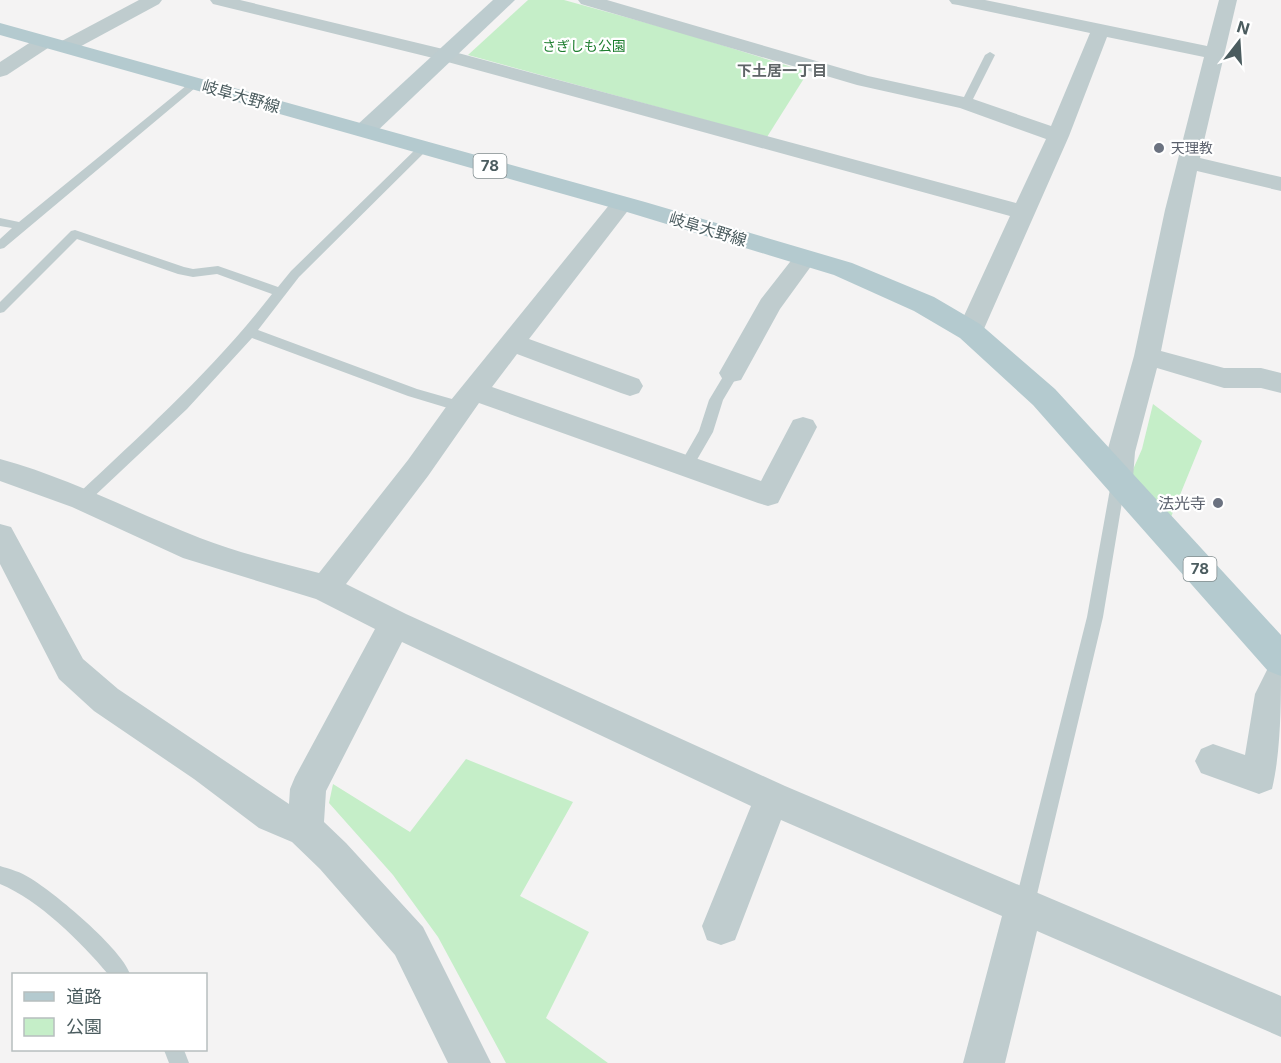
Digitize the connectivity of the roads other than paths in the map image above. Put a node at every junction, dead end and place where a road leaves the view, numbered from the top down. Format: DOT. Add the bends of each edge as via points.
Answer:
graph roads {
  1 [pos="153,0"];
  2 [pos="219,0"];
  3 [pos="505,0"];
  4 [pos="587,0"];
  5 [pos="958,0"];
  6 [pos="1228,0"];
  7 [pos="0,29"];
  8 [pos="1101,30"];
  9 [pos="55,45"];
  10 [pos="1214,53"];
  11 [pos="990,55"];
  12 [pos="446,56"];
  13 [pos="0,71"];
  14 [pos="196,83"];
  15 [pos="966,103"];
  16 [pos="365,130"];
  17 [pos="1058,136"];
  18 [pos="424,147"];
  19 [pos="1188,162"];
  20 [pos="1281,184"];
  21 [pos="622,204"];
  22 [pos="1023,212"];
  23 [pos="0,222"];
  24 [pos="20,226"];
  25 [pos="0,245"];
  26 [pos="805,258"];
  27 [pos="281,293"];
  28 [pos="0,309"];
  29 [pos="970,331"];
  30 [pos="250,332"];
  31 [pos="512,342"];
  32 [pos="1147,356"];
  33 [pos="732,373"];
  34 [pos="1281,383"];
  35 [pos="630,386"];
  36 [pos="467,399"];
  37 [pos="803,427"];
  38 [pos="686,466"];
  39 [pos="0,470"];
  40 [pos="1119,478"];
  41 [pos="82,499"];
  42 [pos="0,536"];
  43 [pos="325,588"];
  44 [pos="395,624"];
  45 [pos="1281,660"];
  46 [pos="1281,677"];
  47 [pos="1213,761"];
  48 [pos="772,798"];
  49 [pos="305,829"];
  50 [pos="0,875"];
  51 [pos="1024,907"];
  52 [pos="721,926"];
  53 [pos="118,973"];
  54 [pos="1281,1017"];
  55 [pos="470,1063"];
  56 [pos="984,1063"];
  1 -- 9 [label="street"];
  2 -- 12 [label="street"];
  3 -- 12 [label="street"];
  4 -- 15 [label="street" via="864,81"];
  5 -- 8 [label="street"];
  6 -- 10 [label="street"];
  7 -- 9 [label="main road, 岐阜大野線 / 78"];
  8 -- 10 [label="street"];
  8 -- 17 [label="street"];
  9 -- 13 [label="street"];
  9 -- 14 [label="main road, 岐阜大野線 / 78"];
  10 -- 19 [label="street"];
  11 -- 15 [label="lane"];
  12 -- 16 [label="street"];
  12 -- 22 [label="street"];
  14 -- 16 [label="main road, 岐阜大野線 / 78"];
  14 -- 24 [label="lane"];
  15 -- 17 [label="street"];
  16 -- 18 [label="main road, 岐阜大野線 / 78"];
  17 -- 22 [label="street"];
  18 -- 21 [label="main road, 岐阜大野線 / 78"];
  18 -- 27 [label="lane" via="295,274"];
  19 -- 20 [label="street"];
  19 -- 32 [label="street"];
  21 -- 26 [label="main road, 岐阜大野線 / 78"];
  21 -- 31 [label="street"];
  22 -- 29 [label="street"];
  23 -- 24 [label="lane"];
  24 -- 25 [label="lane"];
  26 -- 29 [label="main road, 岐阜大野線 / 78" via="887,286"];
  26 -- 33 [label="street" via="770,305"];
  27 -- 28 [label="lane" via="218,270 182,271 75,234"];
  27 -- 30 [label="lane"];
  29 -- 40 [label="main road, 岐阜大野線 / 78" via="1044,397"];
  30 -- 36 [label="lane" via="413,393"];
  30 -- 41 [label="lane" via="182,405"];
  31 -- 35 [label="street"];
  31 -- 36 [label="street"];
  32 -- 34 [label="street" via="1224,378 1261,378"];
  32 -- 40 [label="street" via="1121,452"];
  33 -- 38 [label="lane"];
  36 -- 38 [label="street"];
  36 -- 43 [label="street"];
  37 -- 38 [label="street" via="768,495"];
  39 -- 41 [label="street"];
  40 -- 45 [label="main road, 岐阜大野線 / 78"];
  40 -- 51 [label="lane" via="1095,617"];
  41 -- 43 [label="street" via="194,549"];
  42 -- 49 [label="street" via="70,669 106,700 272,815"];
  43 -- 44 [label="street"];
  44 -- 48 [label="street"];
  44 -- 49 [label="street" via="308,789"];
  46 -- 47 [label="street" via="1272,694 1259,777"];
  48 -- 51 [label="street"];
  48 -- 52 [label="street"];
  49 -- 55 [label="street" via="409,941"];
  50 -- 53 [label="lane" via="23,884 48,904 94,943"];
  51 -- 54 [label="street"];
  51 -- 56 [label="street"];
}
